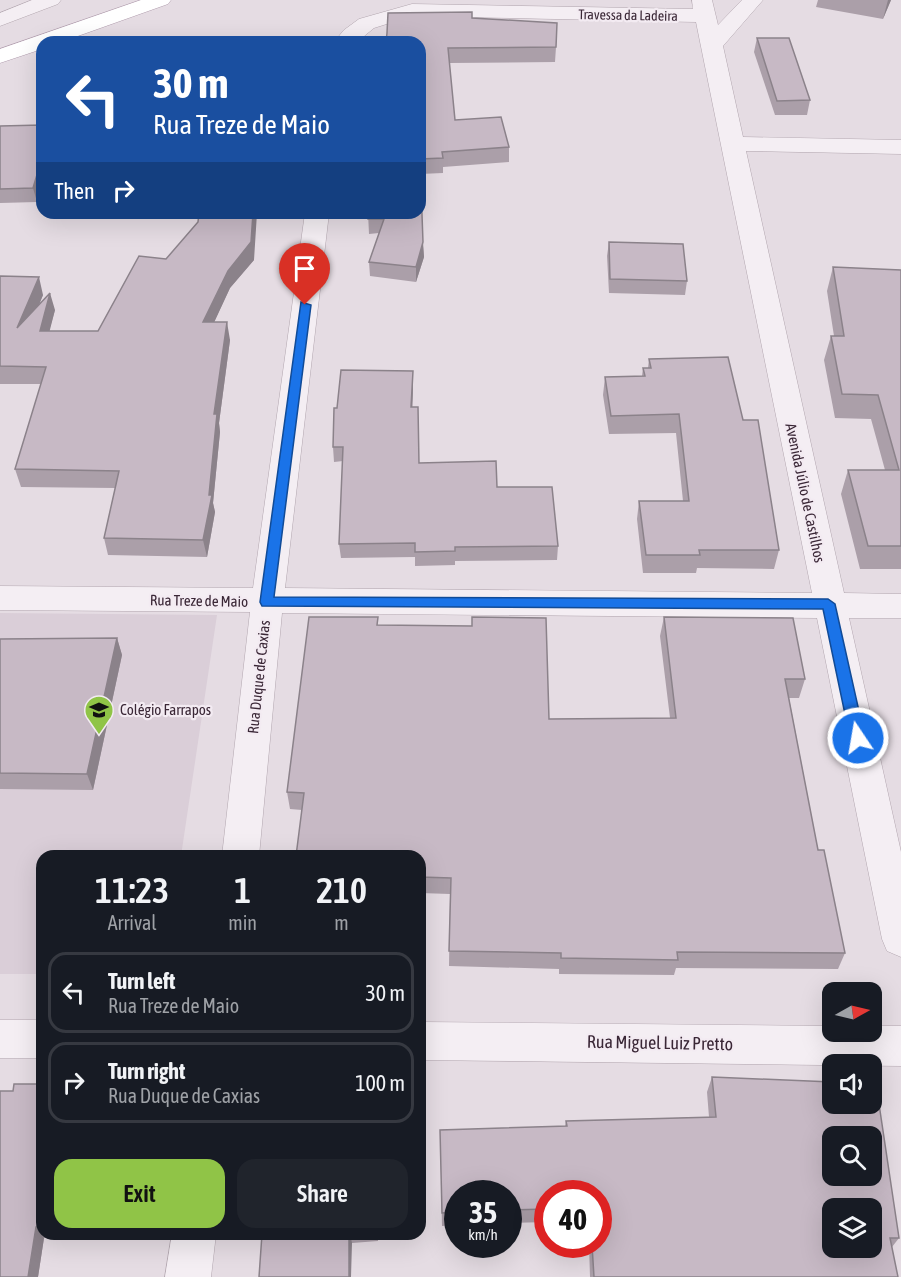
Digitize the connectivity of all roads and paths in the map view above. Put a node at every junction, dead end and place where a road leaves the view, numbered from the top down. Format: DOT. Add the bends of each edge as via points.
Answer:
graph roads {
  1 [pos="51,0"];
  2 [pos="160,0"];
  3 [pos="753,0"];
  4 [pos="704,8"];
  5 [pos="0,20"];
  6 [pos="57,36"];
  7 [pos="349,36"];
  8 [pos="36,43"];
  9 [pos="710,47"];
  10 [pos="0,56"];
  11 [pos="732,144"];
  12 [pos="901,147"];
  13 [pos="316,219"];
  14 [pos="0,598"];
  15 [pos="267,602"];
  16 [pos="828,604"];
  17 [pos="901,606"];
  18 [pos="241,850"];
  19 [pos="901,939"];
  20 [pos="0,1039"];
  21 [pos="36,1039"];
  22 [pos="426,1041"];
  23 [pos="901,1046"];
  24 [pos="193,1240"];
  25 [pos="188,1277"];
  1 -- 5 [label="street"];
  2 -- 6 [label="main road"];
  3 -- 9 [label="street"];
  4 -- 7 [label="street, Travessa da Ladeira" via="412,10 371,19"];
  4 -- 9 [label="street, Avenida Júlio de Castilhos"];
  8 -- 10 [label="main road"];
  9 -- 11 [label="street, Avenida Júlio de Castilhos"];
  11 -- 12 [label="street"];
  11 -- 16 [label="street, Avenida Júlio de Castilhos"];
  13 -- 15 [label="street, Rua Duque de Caxias"];
  14 -- 15 [label="street, Rua Treze de Maio"];
  15 -- 16 [label="street, Rua Treze de Maio"];
  15 -- 18 [label="street, Rua Duque de Caxias"];
  16 -- 17 [label="street, Rua Treze de Maio"];
  16 -- 19 [label="street, Avenida Júlio de Castilhos"];
  20 -- 21 [label="street"];
  22 -- 23 [label="street, Rua Miguel Luiz Pretto"];
  24 -- 25 [label="street"];
}
